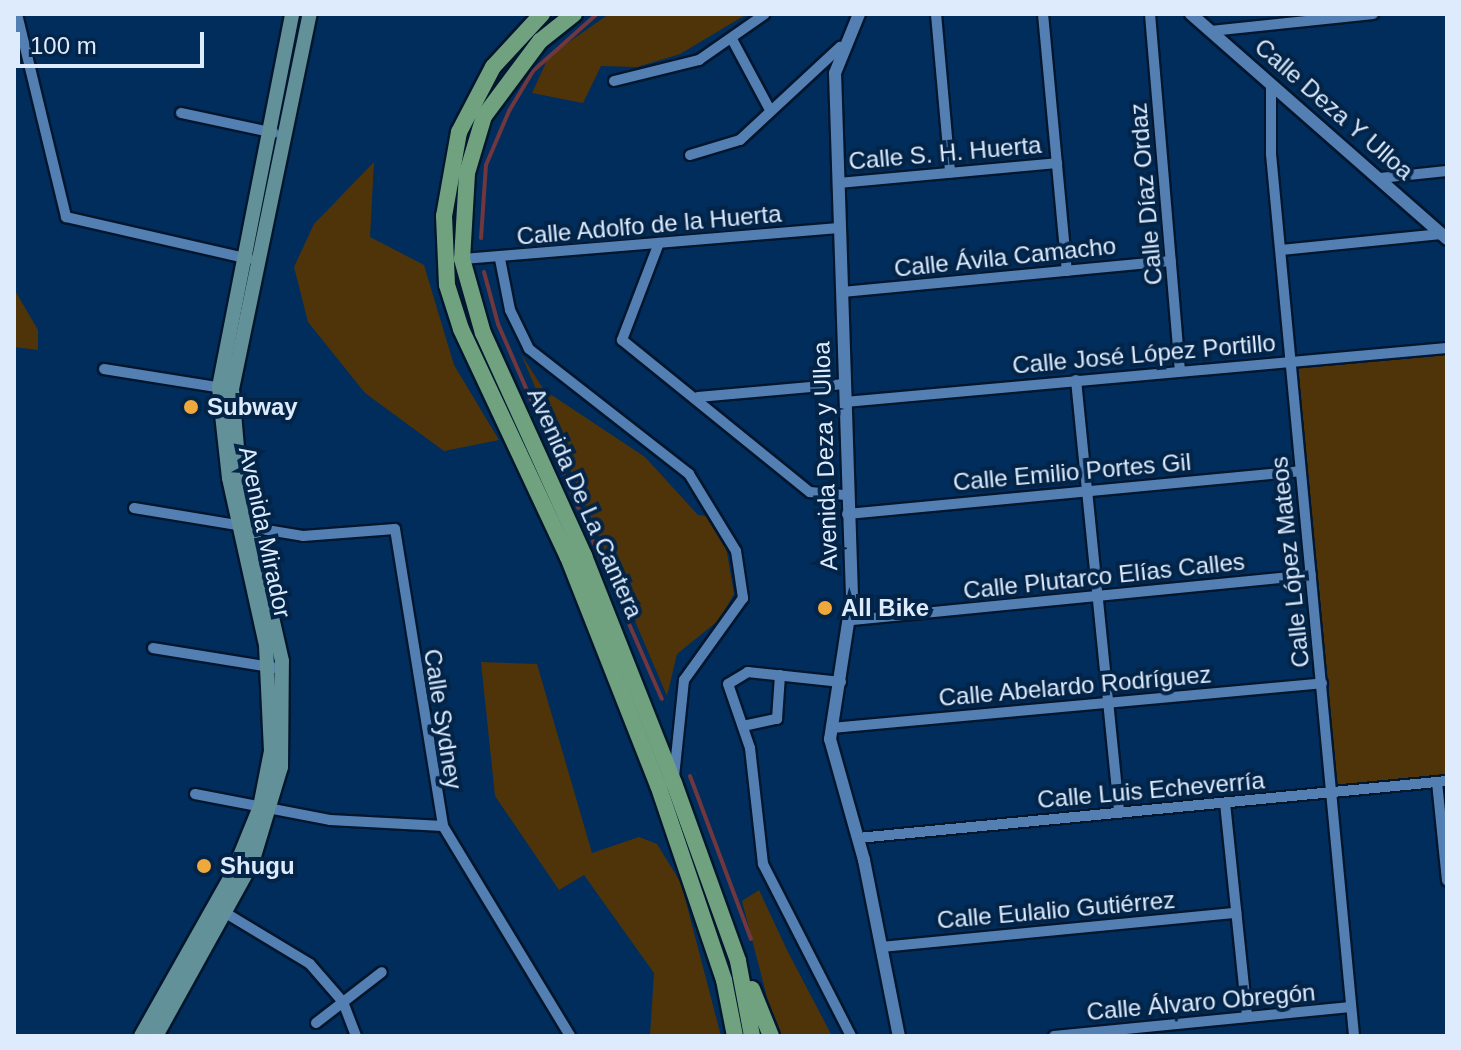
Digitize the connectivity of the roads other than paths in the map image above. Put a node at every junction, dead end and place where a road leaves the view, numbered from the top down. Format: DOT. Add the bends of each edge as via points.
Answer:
graph roads {
  1 [pos="17,14"];
  2 [pos="292,14"];
  3 [pos="310,14"];
  4 [pos="542,14"];
  5 [pos="574,14"];
  6 [pos="765,14"];
  7 [pos="859,14"];
  8 [pos="936,14"];
  9 [pos="1043,14"];
  10 [pos="1150,14"];
  11 [pos="1191,14"];
  12 [pos="1373,14"];
  13 [pos="1211,31"];
  14 [pos="733,41"];
  15 [pos="840,47"];
  16 [pos="493,67"];
  17 [pos="508,79"];
  18 [pos="614,81"];
  19 [pos="1271,84"];
  20 [pos="770,110"];
  21 [pos="181,113"];
  22 [pos="268,131"];
  23 [pos="287,136"];
  24 [pos="690,155"];
  25 [pos="1057,163"];
  26 [pos="1447,171"];
  27 [pos="950,172"];
  28 [pos="1380,178"];
  29 [pos="838,183"];
  30 [pos="840,228"];
  31 [pos="1444,236"];
  32 [pos="659,243"];
  33 [pos="1281,250"];
  34 [pos="241,258"];
  35 [pos="462,259"];
  36 [pos="500,259"];
  37 [pos="259,261"];
  38 [pos="1171,261"];
  39 [pos="1067,271"];
  40 [pos="842,292"];
  41 [pos="1447,348"];
  42 [pos="1290,361"];
  43 [pos="104,369"];
  44 [pos="1180,370"];
  45 [pos="1076,380"];
  46 [pos="844,384"];
  47 [pos="226,388"];
  48 [pos="698,397"];
  49 [pos="845,402"];
  50 [pos="1300,471"];
  51 [pos="1087,491"];
  52 [pos="846,495"];
  53 [pos="134,508"];
  54 [pos="847,514"];
  55 [pos="246,528"];
  56 [pos="1311,575"];
  57 [pos="1098,597"];
  58 [pos="852,620"];
  59 [pos="153,648"];
  60 [pos="276,668"];
  61 [pos="780,675"];
  62 [pos="841,682"];
  63 [pos="1322,683"];
  64 [pos="1109,703"];
  65 [pos="743,726"];
  66 [pos="831,728"];
  67 [pos="1442,782"];
  68 [pos="674,783"];
  69 [pos="1332,793"];
  70 [pos="195,794"];
  71 [pos="1225,803"];
  72 [pos="266,808"];
  73 [pos="1119,813"];
  74 [pos="443,826"];
  75 [pos="858,838"];
  76 [pos="1447,880"];
  77 [pos="219,909"];
  78 [pos="1236,913"];
  79 [pos="881,947"];
  80 [pos="738,961"];
  81 [pos="382,972"];
  82 [pos="343,1002"];
  83 [pos="1351,1007"];
  84 [pos="1247,1017"];
  85 [pos="316,1023"];
  86 [pos="1140,1032"];
  87 [pos="141,1036"];
  88 [pos="156,1036"];
  89 [pos="356,1036"];
  90 [pos="570,1036"];
  91 [pos="735,1036"];
  92 [pos="752,1036"];
  93 [pos="771,1036"];
  94 [pos="851,1036"];
  95 [pos="899,1036"];
  96 [pos="1054,1036"];
  97 [pos="1354,1036"];
  1 -- 34 [label="street" via="66,217"];
  2 -- 22 [label="main road, Avenida Mirador"];
  3 -- 23 [label="main road, Avenida Mirador"];
  4 -- 16 [label="main road, Avenida De La Cantera"];
  5 -- 17 [label="main road, Avenida De La Cantera"];
  6 -- 14 [label="street"];
  7 -- 15 [label="street, Avenida Deza y Ulloa"];
  8 -- 27 [label="street"];
  9 -- 25 [label="street"];
  10 -- 38 [label="street, Calle Díaz Ordaz"];
  11 -- 13 [label="street, Calle Deza Y Ulloa"];
  12 -- 13 [label="street"];
  13 -- 19 [label="street, Calle Deza Y Ulloa"];
  14 -- 18 [label="street" via="699,60"];
  14 -- 20 [label="street"];
  15 -- 20 [label="street"];
  15 -- 29 [label="street, Avenida Deza y Ulloa"];
  16 -- 17 [label="main road"];
  16 -- 91 [label="main road, Avenida De La Cantera" via="452,155 444,216 447,285 461,329 568,557 658,785 724,980"];
  17 -- 35 [label="main road, Avenida De La Cantera" via="470,153"];
  19 -- 28 [label="street, Calle Deza Y Ulloa"];
  19 -- 33 [label="street, Calle López Mateos"];
  20 -- 24 [label="street" via="740,140"];
  21 -- 22 [label="street"];
  22 -- 23 [label="street"];
  22 -- 34 [label="main road, Avenida Mirador"];
  23 -- 37 [label="main road, Avenida Mirador"];
  25 -- 27 [label="street, Calle S. H. Huerta"];
  25 -- 39 [label="street"];
  26 -- 28 [label="street"];
  27 -- 29 [label="street, Calle S. H. Huerta"];
  28 -- 31 [label="street, Calle Deza Y Ulloa"];
  29 -- 30 [label="street, Avenida Deza y Ulloa"];
  30 -- 32 [label="street, Calle Adolfo de la Huerta"];
  30 -- 40 [label="street, Avenida Deza y Ulloa"];
  31 -- 33 [label="street"];
  32 -- 36 [label="street, Calle Adolfo de la Huerta"];
  32 -- 48 [label="street" via="621,337"];
  33 -- 42 [label="street, Calle López Mateos"];
  34 -- 37 [label="street"];
  34 -- 47 [label="main road, Avenida Mirador"];
  35 -- 36 [label="street, Calle Adolfo de la Huerta"];
  35 -- 68 [label="main road, Avenida De La Cantera" via="483,333 590,569"];
  36 -- 68 [label="street" via="507,300 529,349 680,466 721,516 736,551 743,598 684,680"];
  37 -- 47 [label="main road, Avenida Mirador"];
  38 -- 39 [label="street, Calle Ávila Camacho"];
  38 -- 44 [label="street, Calle Díaz Ordaz"];
  39 -- 40 [label="street, Calle Ávila Camacho"];
  40 -- 46 [label="street, Avenida Deza y Ulloa"];
  41 -- 42 [label="street, Calle José López Portillo"];
  42 -- 44 [label="street, Calle José López Portillo"];
  42 -- 50 [label="street, Calle López Mateos"];
  43 -- 47 [label="street"];
  44 -- 45 [label="street, Calle José López Portillo"];
  45 -- 49 [label="street, Calle José López Portillo"];
  45 -- 51 [label="street"];
  46 -- 48 [label="street"];
  46 -- 49 [label="street, Avenida Deza y Ulloa"];
  47 -- 55 [label="main road, Avenida Mirador"];
  48 -- 52 [label="street" via="810,492"];
  49 -- 52 [label="street, Avenida Deza y Ulloa"];
  50 -- 51 [label="street, Calle Emilio Portes Gil"];
  50 -- 56 [label="street, Calle López Mateos"];
  51 -- 54 [label="street, Calle Emilio Portes Gil"];
  51 -- 57 [label="street"];
  52 -- 54 [label="street, Avenida Deza y Ulloa"];
  53 -- 55 [label="street"];
  54 -- 58 [label="street, Avenida Deza y Ulloa"];
  55 -- 60 [label="main road, Avenida Mirador"];
  55 -- 74 [label="street, Calle Sydney" via="320,536 395,529"];
  56 -- 57 [label="street, Calle Plutarco Elías Calles"];
  56 -- 63 [label="street, Calle López Mateos"];
  57 -- 58 [label="street, Calle Plutarco Elías Calles"];
  57 -- 64 [label="street"];
  58 -- 62 [label="street, Avenida Deza y Ulloa"];
  59 -- 60 [label="street"];
  60 -- 72 [label="main road, Avenida Mirador" via="284,746"];
  61 -- 62 [label="street"];
  61 -- 65 [label="street" via="777,719"];
  61 -- 65 [label="street" via="731,678"];
  62 -- 66 [label="street, Avenida Deza y Ulloa"];
  63 -- 64 [label="street, Calle Abelardo Rodríguez"];
  63 -- 69 [label="street, Calle López Mateos"];
  64 -- 66 [label="street, Calle Abelardo Rodríguez"];
  64 -- 73 [label="street"];
  65 -- 94 [label="street" via="763,864"];
  66 -- 75 [label="street, Avenida Deza y Ulloa" via="832,761"];
  67 -- 69 [label="street, Calle Luis Echeverría"];
  67 -- 76 [label="street"];
  68 -- 80 [label="main road, Avenida De La Cantera"];
  69 -- 71 [label="street, Calle Luis Echeverría"];
  69 -- 83 [label="street, Calle López Mateos"];
  70 -- 72 [label="street"];
  71 -- 73 [label="street, Calle Luis Echeverría"];
  71 -- 78 [label="street"];
  72 -- 74 [label="street" via="357,824"];
  72 -- 77 [label="main road, Avenida Mirador"];
  73 -- 75 [label="street, Calle Luis Echeverría"];
  74 -- 90 [label="street, Calle Sydney"];
  75 -- 79 [label="street, Avenida Deza y Ulloa"];
  77 -- 82 [label="street" via="276,938"];
  77 -- 87 [label="main road, Avenida Mirador"];
  77 -- 88 [label="main road, Avenida Mirador"];
  78 -- 79 [label="street, Calle Eulalio Gutiérrez"];
  78 -- 84 [label="street"];
  79 -- 95 [label="street, Avenida Deza y Ulloa"];
  80 -- 92 [label="main road, Avenida De La Cantera"];
  80 -- 93 [label="main road"];
  81 -- 82 [label="street"];
  82 -- 85 [label="street"];
  82 -- 89 [label="street"];
  83 -- 84 [label="street, Calle Álvaro Obregón"];
  83 -- 97 [label="street, Calle López Mateos"];
  84 -- 86 [label="street, Calle Álvaro Obregón"];
  86 -- 96 [label="street, Calle Álvaro Obregón"];
}
